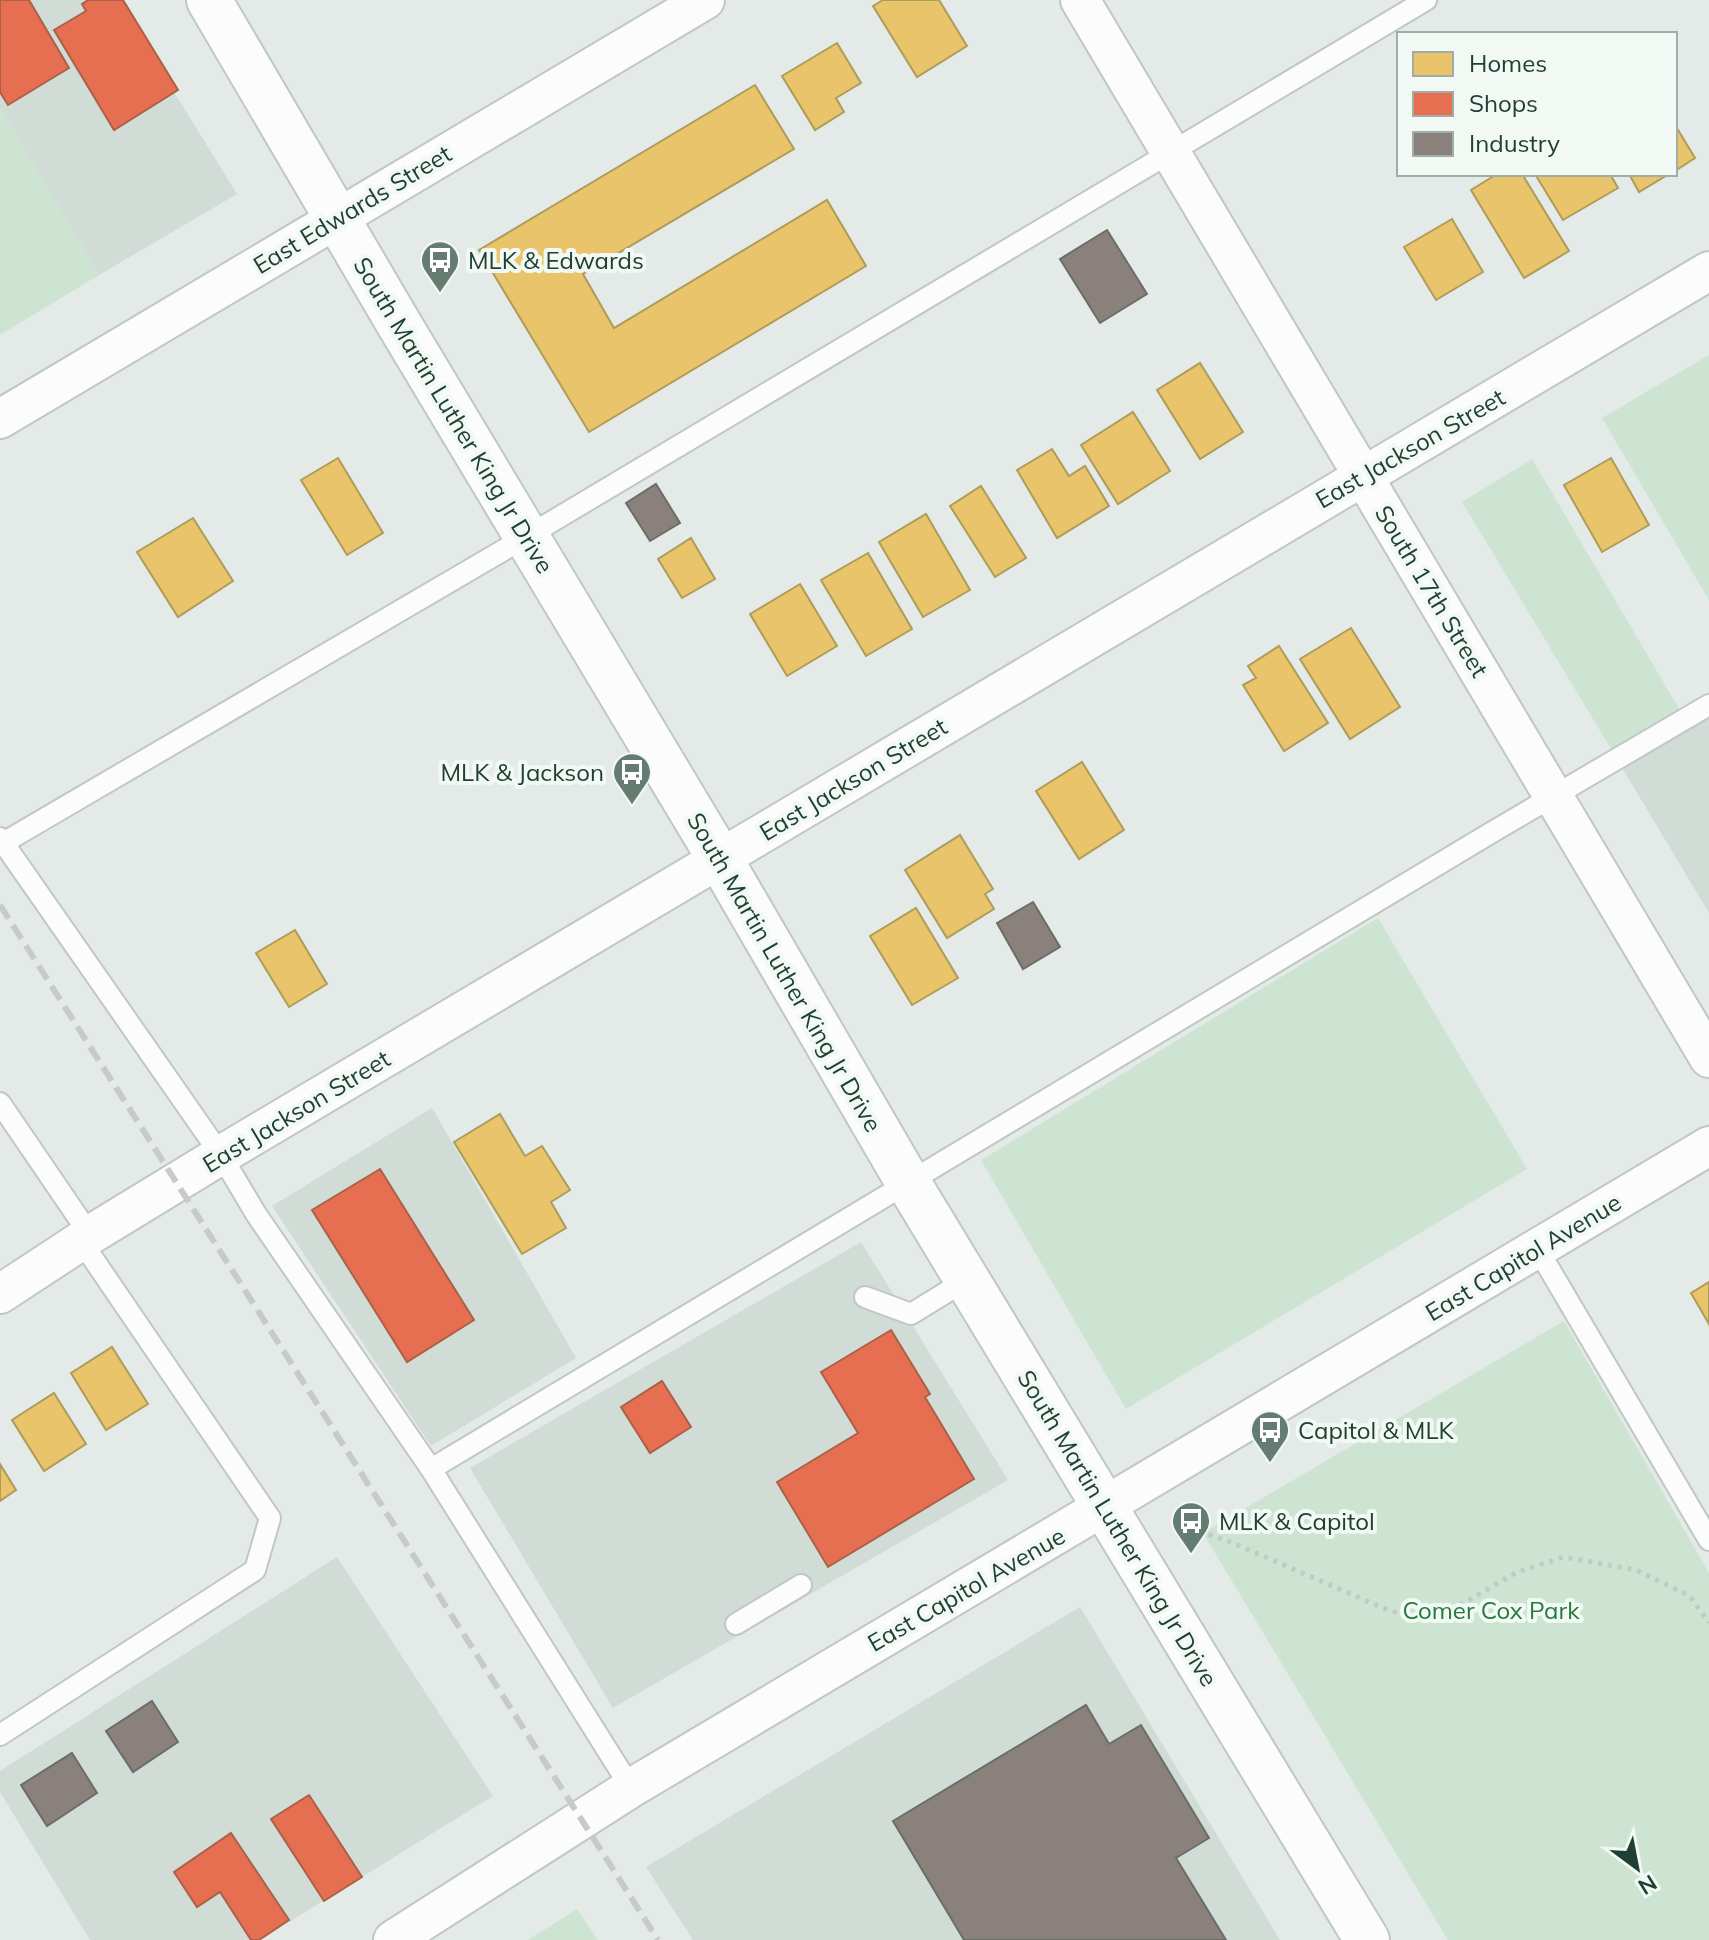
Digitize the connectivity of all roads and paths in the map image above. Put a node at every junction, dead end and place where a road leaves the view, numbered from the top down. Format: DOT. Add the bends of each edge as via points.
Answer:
graph roads {
  1 [pos="209,0"];
  2 [pos="705,0"];
  3 [pos="1080,0"];
  4 [pos="1426,0"];
  5 [pos="1172,152"];
  6 [pos="337,219"];
  7 [pos="1709,271"];
  8 [pos="0,419"];
  9 [pos="1363,476"];
  10 [pos="526,537"];
  11 [pos="1709,705"];
  12 [pos="1553,796"];
  13 [pos="2,841"];
  14 [pos="720,859"];
  15 [pos="1709,1058"];
  16 [pos="0,1103"];
  17 [pos="1709,1146"];
  18 [pos="221,1155"];
  19 [pos="909,1184"];
  20 [pos="86,1238"];
  21 [pos="1537,1248"];
  22 [pos="968,1279"];
  23 [pos="0,1294"];
  24 [pos="865,1297"];
  25 [pos="431,1469"];
  26 [pos="1106,1506"];
  27 [pos="1199,1531"];
  28 [pos="1709,1540"];
  29 [pos="801,1585"];
  30 [pos="1709,1623"];
  31 [pos="736,1624"];
  32 [pos="0,1735"];
  33 [pos="631,1788"];
  34 [pos="393,1940"];
  35 [pos="1367,1940"];
  1 -- 6 [label="street, South Martin Luther King Jr Drive"];
  2 -- 6 [label="street, East Edwards Street"];
  3 -- 5 [label="street, South 17th Street"];
  4 -- 5 [label="lane"];
  5 -- 9 [label="street, South 17th Street"];
  5 -- 10 [label="lane"];
  6 -- 8 [label="street, East Edwards Street"];
  6 -- 10 [label="street, South Martin Luther King Jr Drive"];
  7 -- 9 [label="street, East Jackson Street"];
  9 -- 12 [label="street, South 17th Street"];
  9 -- 14 [label="street, East Jackson Street"];
  10 -- 13 [label="lane"];
  10 -- 14 [label="street, South Martin Luther King Jr Drive"];
  11 -- 12 [label="lane"];
  12 -- 15 [label="street, South 17th Street"];
  12 -- 19 [label="lane"];
  13 -- 18 [label="lane"];
  14 -- 18 [label="street, East Jackson Street"];
  14 -- 19 [label="street, South Martin Luther King Jr Drive"];
  16 -- 20 [label="lane"];
  17 -- 21 [label="street, East Capitol Avenue"];
  18 -- 20 [label="street, East Jackson Street"];
  18 -- 25 [label="lane"];
  19 -- 22 [label="street, South Martin Luther King Jr Drive"];
  19 -- 25 [label="lane"];
  20 -- 23 [label="street, East Jackson Street"];
  20 -- 32 [label="lane" via="270,1518 255,1570"];
  21 -- 26 [label="street, East Capitol Avenue"];
  21 -- 28 [label="lane"];
  22 -- 24 [label="lane" via="911,1314"];
  22 -- 26 [label="street, South Martin Luther King Jr Drive"];
  25 -- 33 [label="lane"];
  26 -- 33 [label="street, East Capitol Avenue"];
  26 -- 35 [label="street, South Martin Luther King Jr Drive"];
  27 -- 30 [label="path" via="1390,1611 1423,1618 1455,1608 1517,1572 1564,1557 1636,1570 1690,1596"];
  29 -- 31 [label="lane"];
  33 -- 34 [label="street, East Capitol Avenue"];
}
